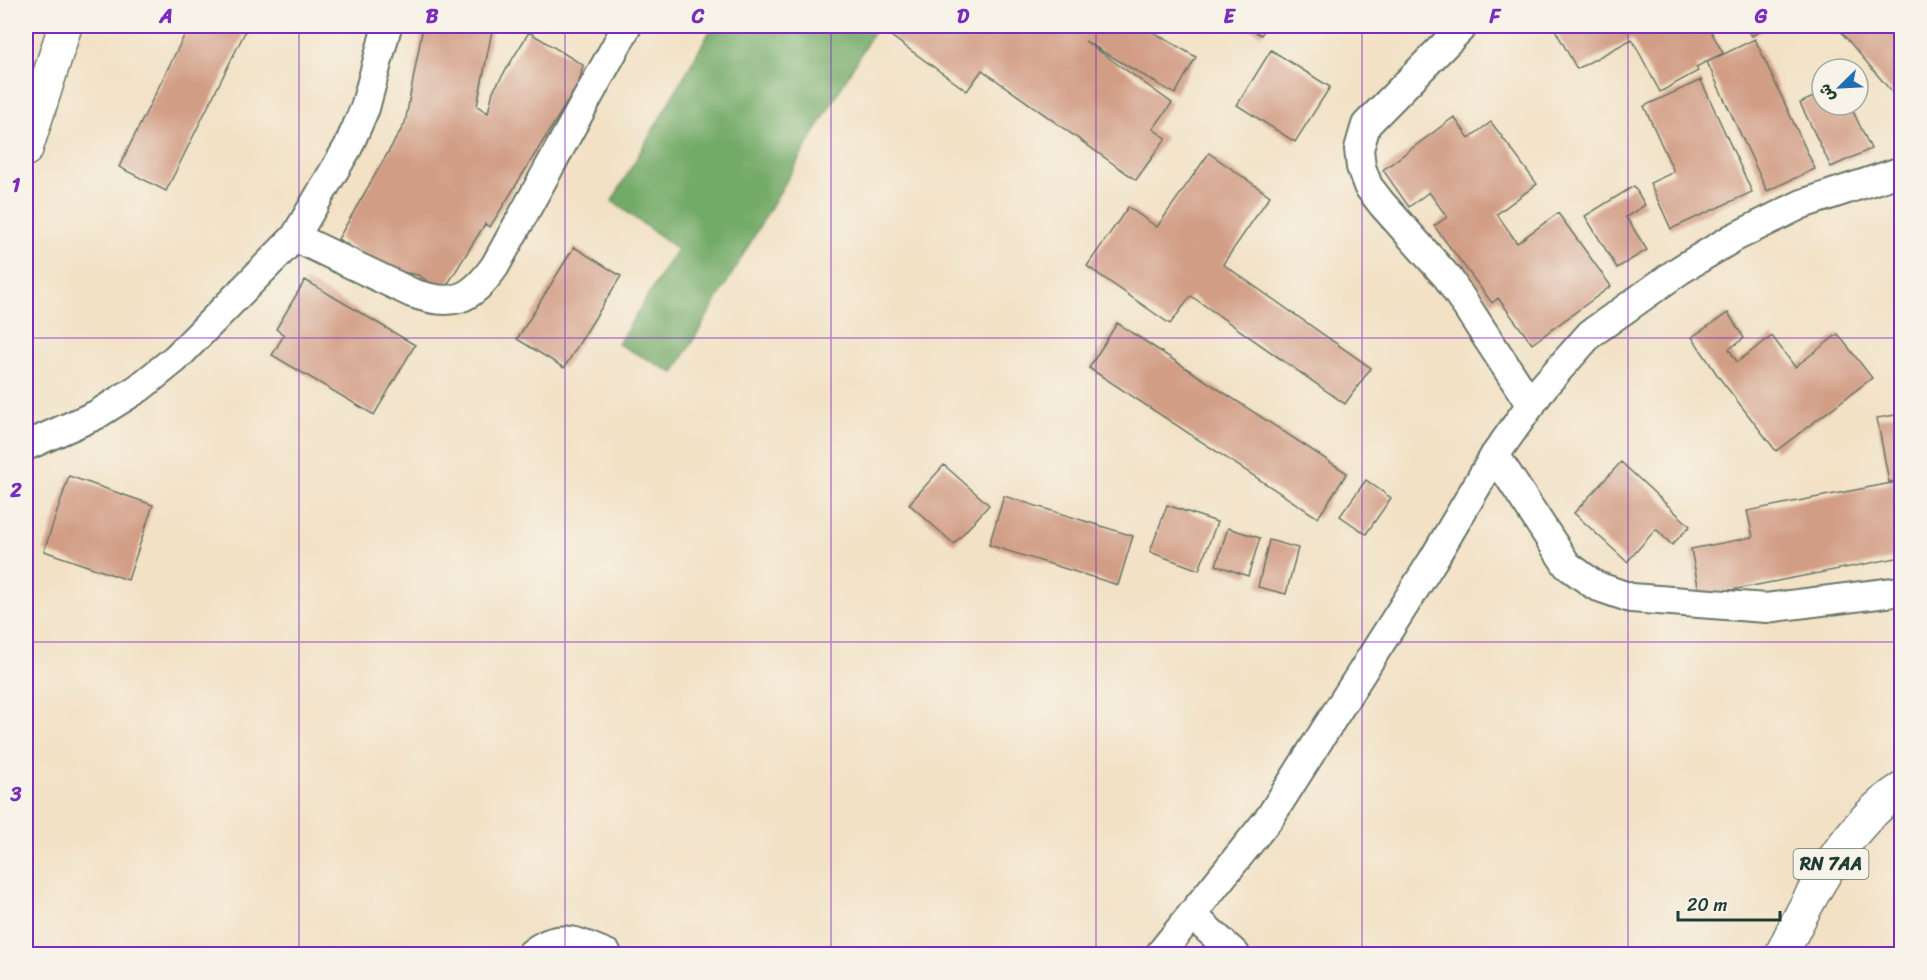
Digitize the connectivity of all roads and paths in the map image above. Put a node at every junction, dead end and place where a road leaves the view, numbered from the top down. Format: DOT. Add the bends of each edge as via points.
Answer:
graph roads {
  1 [pos="66,26"];
  2 [pos="387,26"];
  3 [pos="1463,26"];
  4 [pos="620,28"];
  5 [pos="26,149"];
  6 [pos="1902,171"];
  7 [pos="295,237"];
  8 [pos="1531,405"];
  9 [pos="26,446"];
  10 [pos="1495,455"];
  11 [pos="1902,591"];
  12 [pos="1902,789"];
  13 [pos="1192,915"];
  14 [pos="531,954"];
  15 [pos="607,954"];
  16 [pos="1160,954"];
  17 [pos="1235,954"];
  18 [pos="1782,954"];
  1 -- 5 [label="main road"];
  2 -- 7 [label="street" via="365,108 348,147"];
  3 -- 8 [label="street" via="1366,125 1359,149 1361,167 1368,186 1382,204 1448,278"];
  4 -- 7 [label="street" via="495,267 470,295 458,300 430,300"];
  6 -- 8 [label="street" via="1802,204 1680,270 1590,334"];
  7 -- 9 [label="street" via="175,359 139,388 96,415"];
  8 -- 10 [label="street"];
  10 -- 11 [label="street" via="1568,565 1596,586 1631,598 1766,608"];
  10 -- 13 [label="street" via="1270,818"];
  12 -- 18 [label="main road, RN 7AA" via="1889,796 1841,848 1800,915"];
  13 -- 16 [label="street"];
  13 -- 17 [label="street"];
  14 -- 15 [label="street" via="552,941 563,940"];
}
